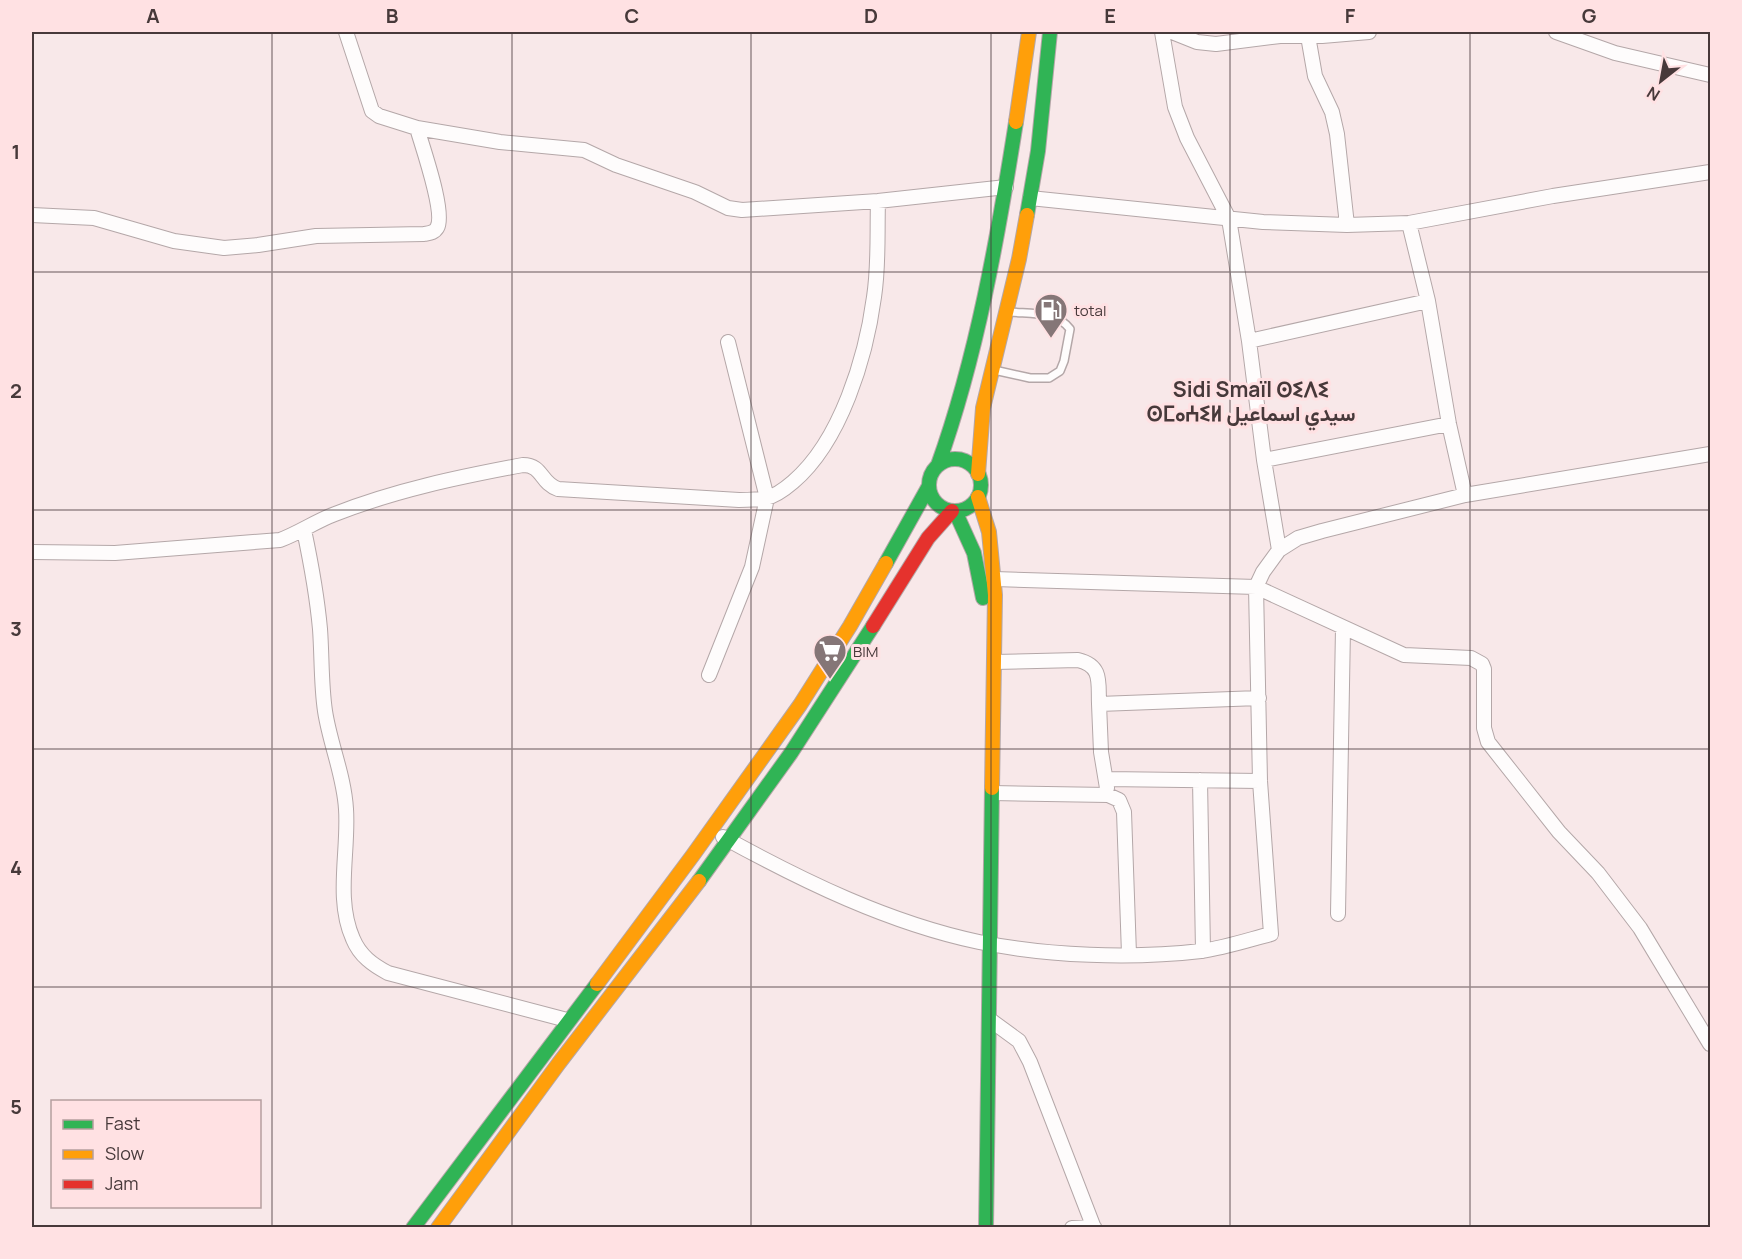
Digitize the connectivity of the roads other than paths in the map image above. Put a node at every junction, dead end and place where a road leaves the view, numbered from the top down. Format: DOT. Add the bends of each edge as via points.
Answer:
graph roads {
  1 [pos="346,32"];
  2 [pos="1029,32"];
  3 [pos="1050,32"];
  4 [pos="1162,32"];
  5 [pos="1369,32"];
  6 [pos="1556,32"];
  7 [pos="1178,33"];
  8 [pos="1308,36"];
  9 [pos="1710,75"];
  10 [pos="417,128"];
  11 [pos="1710,172"];
  12 [pos="1006,187"];
  13 [pos="1030,198"];
  14 [pos="878,201"];
  15 [pos="32,214"];
  16 [pos="1228,219"];
  17 [pos="1409,223"];
  18 [pos="1347,225"];
  19 [pos="1428,301"];
  20 [pos="1007,312"];
  21 [pos="1249,341"];
  22 [pos="728,342"];
  23 [pos="991,369"];
  24 [pos="1449,424"];
  25 [pos="1710,454"];
  26 [pos="1264,460"];
  27 [pos="938,465"];
  28 [pos="978,474"];
  29 [pos="929,486"];
  30 [pos="1465,495"];
  31 [pos="978,497"];
  32 [pos="767,498"];
  33 [pos="953,511"];
  34 [pos="304,530"];
  35 [pos="1279,550"];
  36 [pos="32,552"];
  37 [pos="994,579"];
  38 [pos="1256,587"];
  39 [pos="1343,628"];
  40 [pos="994,662"];
  41 [pos="709,675"];
  42 [pos="1259,698"];
  43 [pos="1099,704"];
  44 [pos="1106,779"];
  45 [pos="1200,780"];
  46 [pos="1260,781"];
  47 [pos="992,793"];
  48 [pos="1108,795"];
  49 [pos="710,830"];
  50 [pos="729,840"];
  51 [pos="1338,914"];
  52 [pos="985,943"];
  53 [pos="1203,951"];
  54 [pos="1129,954"];
  55 [pos="989,1018"];
  56 [pos="567,1020"];
  57 [pos="1710,1044"];
  58 [pos="413,1227"];
  59 [pos="438,1227"];
  60 [pos="975,1227"];
  61 [pos="986,1227"];
  62 [pos="1072,1227"];
  63 [pos="1094,1227"];
  1 -- 10 [label="street" via="372,111"];
  2 -- 12 [label="main road"];
  3 -- 13 [label="main road"];
  4 -- 16 [label="street" via="1175,106"];
  5 -- 8 [label="street"];
  6 -- 9 [label="street" via="1615,53"];
  7 -- 8 [label="street" via="1197,42 1216,44"];
  8 -- 18 [label="street" via="1315,76 1332,112 1337,134"];
  10 -- 14 [label="street" via="500,142 584,150 728,208"];
  10 -- 15 [label="street" via="440,217 433,232 316,236 224,248 174,241 94,218"];
  11 -- 17 [label="street"];
  12 -- 14 [label="street"];
  12 -- 27 [label="main road" via="961,394"];
  13 -- 16 [label="street"];
  13 -- 20 [label="main road"];
  14 -- 32 [label="street" via="874,295 853,383 823,449 808,469 785,489"];
  16 -- 18 [label="street"];
  16 -- 21 [label="street"];
  17 -- 18 [label="street"];
  17 -- 19 [label="street"];
  19 -- 21 [label="street"];
  19 -- 24 [label="street"];
  20 -- 23 [label="main road"];
  20 -- 23 [label="lane" via="1056,317 1065,322 1070,329 1064,361 1049,378"];
  21 -- 26 [label="street"];
  22 -- 32 [label="street"];
  23 -- 28 [label="main road"];
  24 -- 26 [label="street"];
  24 -- 30 [label="street"];
  25 -- 30 [label="street"];
  26 -- 35 [label="street"];
  27 -- 28 [label="main road" via="961,460"];
  27 -- 29 [label="main road"];
  28 -- 31 [label="main road"];
  29 -- 33 [label="main road" via="933,500"];
  29 -- 49 [label="main road" via="826,666"];
  30 -- 35 [label="street" via="1314,533"];
  31 -- 33 [label="main road" via="968,507"];
  31 -- 37 [label="main road" via="988,524"];
  32 -- 34 [label="street" via="739,500 558,489 549,487 537,469 523,465 408,489 333,515"];
  32 -- 41 [label="street" via="752,567"];
  33 -- 50 [label="main road" via="928,538 851,662"];
  33 -- 52 [label="main road" via="975,555 983,599"];
  34 -- 36 [label="street" via="280,540 115,554"];
  34 -- 56 [label="street" via="315,588 325,714 346,806 343,901 352,939 374,966 388,972"];
  35 -- 38 [label="street"];
  37 -- 38 [label="street"];
  37 -- 40 [label="main road"];
  38 -- 39 [label="street"];
  38 -- 42 [label="street"];
  39 -- 51 [label="street"];
  39 -- 57 [label="street" via="1404,655 1471,658 1482,664 1488,742 1640,928"];
  40 -- 43 [label="street" via="1086,662 1097,674"];
  40 -- 47 [label="main road"];
  42 -- 43 [label="street"];
  42 -- 46 [label="street"];
  43 -- 44 [label="street"];
  44 -- 45 [label="street"];
  44 -- 48 [label="street"];
  45 -- 46 [label="street"];
  45 -- 53 [label="street"];
  46 -- 53 [label="street" via="1271,934"];
  47 -- 48 [label="street"];
  47 -- 52 [label="main road"];
  48 -- 54 [label="street" via="1119,800 1124,812"];
  49 -- 50 [label="street"];
  49 -- 56 [label="main road"];
  50 -- 52 [label="street" via="877,910"];
  50 -- 59 [label="main road"];
  52 -- 54 [label="street"];
  52 -- 55 [label="main road"];
  52 -- 60 [label="main road"];
  53 -- 54 [label="street"];
  55 -- 61 [label="main road"];
  55 -- 63 [label="street" via="1019,1041 1030,1062"];
  56 -- 58 [label="main road"];
  62 -- 63 [label="street"];
}
